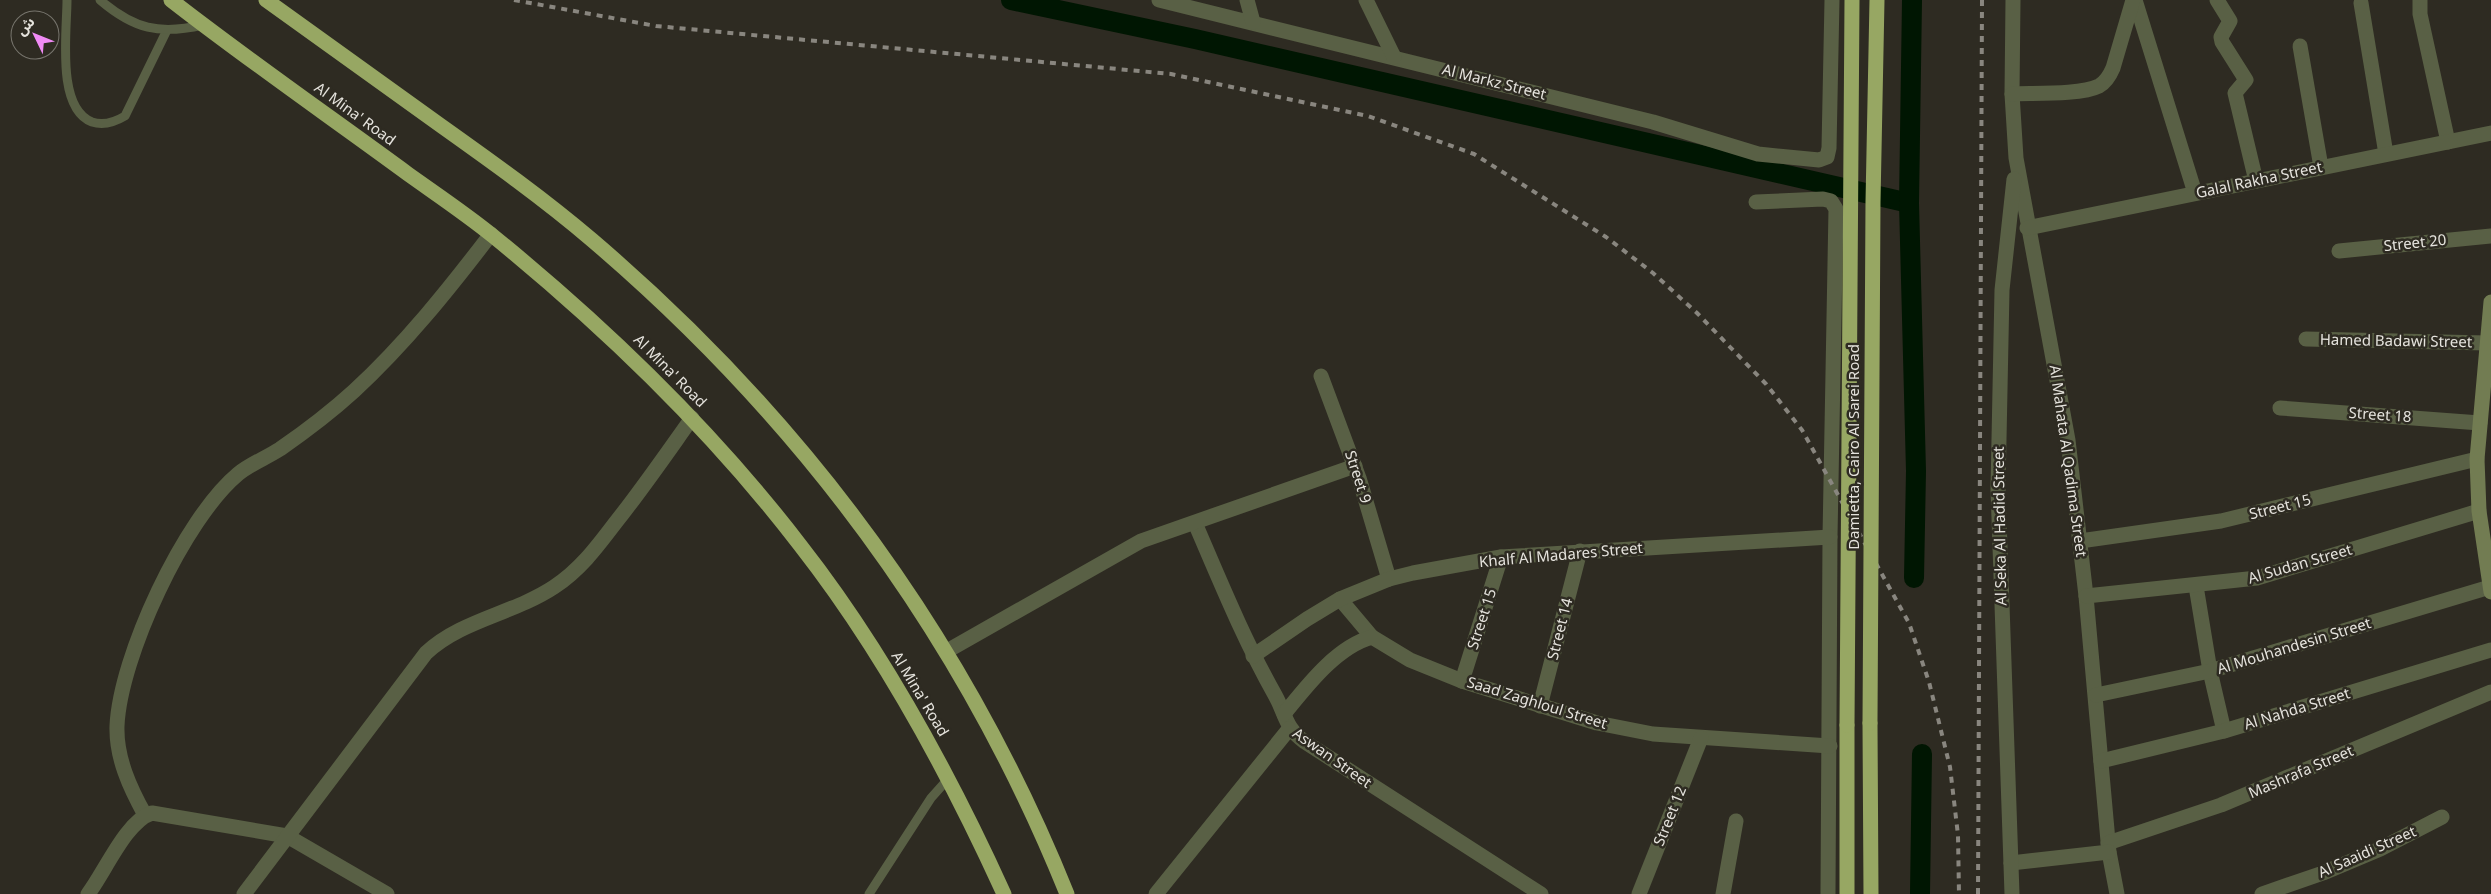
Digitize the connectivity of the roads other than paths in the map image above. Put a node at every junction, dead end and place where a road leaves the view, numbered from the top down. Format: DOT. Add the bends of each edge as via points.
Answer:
graph roads {
  1 [pos="67,0"];
  2 [pos="100,0"];
  3 [pos="171,0"];
  4 [pos="266,0"];
  5 [pos="1159,0"];
  6 [pos="1247,0"];
  7 [pos="1366,0"];
  8 [pos="1832,0"];
  9 [pos="1852,0"];
  10 [pos="1877,0"];
  11 [pos="2013,0"];
  12 [pos="2134,0"];
  13 [pos="2217,0"];
  14 [pos="2420,0"];
  15 [pos="2361,3"];
  16 [pos="1252,22"];
  17 [pos="203,25"];
  18 [pos="167,30"];
  19 [pos="2300,46"];
  20 [pos="1394,57"];
  21 [pos="2012,94"];
  22 [pos="2491,133"];
  23 [pos="2448,142"];
  24 [pos="2386,154"];
  25 [pos="2016,158"];
  26 [pos="2321,168"];
  27 [pos="2256,181"];
  28 [pos="2194,193"];
  29 [pos="1756,202"];
  30 [pos="2027,228"];
  31 [pos="491,234"];
  32 [pos="2491,236"];
  33 [pos="2339,251"];
  34 [pos="2491,302"];
  35 [pos="2306,339"];
  36 [pos="2487,342"];
  37 [pos="1321,376"];
  38 [pos="2280,408"];
  39 [pos="692,418"];
  40 [pos="2480,423"];
  41 [pos="2476,458"];
  42 [pos="1355,466"];
  43 [pos="2479,510"];
  44 [pos="1195,523"];
  45 [pos="1830,537"];
  46 [pos="2080,541"];
  47 [pos="1580,551"];
  48 [pos="1502,557"];
  49 [pos="1389,579"];
  50 [pos="2196,586"];
  51 [pos="2490,590"];
  52 [pos="2086,596"];
  53 [pos="1340,599"];
  54 [pos="1372,637"];
  55 [pos="2491,650"];
  56 [pos="947,651"];
  57 [pos="1253,656"];
  58 [pos="2210,671"];
  59 [pos="1462,681"];
  60 [pos="2491,692"];
  61 [pos="2096,695"];
  62 [pos="1540,706"];
  63 [pos="1284,714"];
  64 [pos="1289,729"];
  65 [pos="2224,731"];
  66 [pos="1701,738"];
  67 [pos="1830,746"];
  68 [pos="2101,761"];
  69 [pos="948,779"];
  70 [pos="145,815"];
  71 [pos="2442,817"];
  72 [pos="1736,821"];
  73 [pos="287,836"];
  74 [pos="2109,848"];
  75 [pos="2011,862"];
  76 [pos="1523,889"];
  77 [pos="88,894"];
  78 [pos="244,894"];
  79 [pos="386,894"];
  80 [pos="869,894"];
  81 [pos="1004,894"];
  82 [pos="1067,894"];
  83 [pos="1156,894"];
  84 [pos="1541,894"];
  85 [pos="1639,894"];
  86 [pos="1723,894"];
  87 [pos="1828,894"];
  88 [pos="1847,894"];
  89 [pos="1871,894"];
  90 [pos="2012,894"];
  91 [pos="2117,894"];
  92 [pos="2262,894"];
  1 -- 18 [label="lane" via="67,90 74,108 95,123 111,123 125,116"];
  2 -- 18 [label="lane" via="119,16 139,26"];
  3 -- 17 [label="highway, Al Mina' Road"];
  4 -- 56 [label="highway" via="518,181 660,300 726,365 822,474 908,590"];
  5 -- 16 [label="street, Al Markz Street"];
  6 -- 16 [label="street"];
  7 -- 20 [label="street"];
  8 -- 20 [label="street, Al Markz Street" via="1827,157 1819,160 1758,154 1653,122"];
  9 -- 88 [label="highway, Damietta, Cairo Al Sarei Road, bridge"];
  10 -- 89 [label="highway, Damietta, Cairo Al Sarei Road, bridge" via="1873,202"];
  11 -- 21 [label="street, Al Mahata Al Qadima Street"];
  12 -- 21 [label="street" via="2113,68 2100,85 2088,90"];
  12 -- 28 [label="street"];
  13 -- 27 [label="street" via="2230,21 2221,37 2222,42 2246,80 2235,93"];
  14 -- 23 [label="street" via="2420,14"];
  15 -- 24 [label="street"];
  16 -- 20 [label="street, Al Markz Street"];
  17 -- 18 [label="lane"];
  17 -- 31 [label="highway, Al Mina' Road"];
  19 -- 26 [label="street"];
  21 -- 25 [label="street, Al Mahata Al Qadima Street"];
  22 -- 23 [label="street, Galal Rakha Street"];
  23 -- 24 [label="street, Galal Rakha Street"];
  24 -- 26 [label="street, Galal Rakha Street"];
  25 -- 30 [label="street, Al Mahata Al Qadima Street"];
  25 -- 75 [label="street, Al Seka Al Hadid Street" via="2002,290 1998,490"];
  26 -- 27 [label="street, Galal Rakha Street"];
  27 -- 28 [label="street, Galal Rakha Street"];
  28 -- 30 [label="street, Galal Rakha Street"];
  29 -- 45 [label="street" via="1823,199 1831,201 1836,209"];
  30 -- 46 [label="street, Al Mahata Al Qadima Street" via="2068,440"];
  31 -- 39 [label="highway, Al Mina' Road" via="625,350"];
  31 -- 70 [label="street" via="451,287 388,358 317,422 238,474 217,496 182,547 142,626 120,697 117,728 121,759 130,788"];
  32 -- 33 [label="street, Street 20"];
  34 -- 36 [label="street"];
  35 -- 36 [label="street, Hamed Badawi Street"];
  36 -- 40 [label="street"];
  37 -- 42 [label="street, Street 9"];
  38 -- 40 [label="street, Street 18"];
  39 -- 69 [label="highway, Al Mina' Road" via="749,480 850,614"];
  39 -- 73 [label="street" via="584,563 546,592 516,609 451,634 426,653"];
  40 -- 41 [label="street"];
  41 -- 43 [label="street"];
  41 -- 46 [label="street, Street 15" via="2221,521"];
  42 -- 44 [label="street"];
  42 -- 49 [label="street, Street 9"];
  43 -- 50 [label="street, Al Sudan Street" via="2266,576"];
  43 -- 51 [label="street"];
  44 -- 56 [label="street" via="1141,541"];
  44 -- 57 [label="street, Aswan Street"];
  45 -- 47 [label="street, Khalf Al Madares Street"];
  45 -- 67 [label="street"];
  46 -- 52 [label="street, Al Mahata Al Qadima Street"];
  47 -- 48 [label="street, Khalf Al Madares Street"];
  47 -- 62 [label="street, Street 14"];
  48 -- 49 [label="street, Khalf Al Madares Street"];
  48 -- 59 [label="street, Street 15"];
  49 -- 53 [label="street, Khalf Al Madares Street"];
  50 -- 52 [label="street, Al Sudan Street"];
  50 -- 58 [label="street"];
  51 -- 58 [label="street, Al Mouhandesin Street"];
  52 -- 61 [label="street, Al Mahata Al Qadima Street"];
  53 -- 54 [label="street, Saad Zaghloul Street"];
  53 -- 57 [label="street, Khalf Al Madares Street"];
  54 -- 59 [label="street, Saad Zaghloul Street" via="1410,660"];
  54 -- 63 [label="street" via="1324,668"];
  55 -- 65 [label="street, Al Nahda Street"];
  56 -- 82 [label="highway" via="1022,792"];
  57 -- 63 [label="street, Aswan Street"];
  58 -- 61 [label="street, Al Mouhandesin Street"];
  58 -- 65 [label="street"];
  59 -- 62 [label="street, Saad Zaghloul Street"];
  60 -- 74 [label="street, Mashrafa Street" via="2221,806"];
  61 -- 68 [label="street, Al Mahata Al Qadima Street"];
  62 -- 66 [label="street, Saad Zaghloul Street" via="1625,729"];
  63 -- 64 [label="street, Aswan Street"];
  64 -- 76 [label="street, Aswan Street"];
  64 -- 83 [label="street"];
  65 -- 68 [label="street, Al Nahda Street"];
  66 -- 67 [label="street, Saad Zaghloul Street"];
  66 -- 85 [label="street, Street 12"];
  67 -- 87 [label="street"];
  68 -- 74 [label="street, Al Mahata Al Qadima Street"];
  69 -- 80 [label="lane"];
  69 -- 81 [label="highway, Al Mina' Road"];
  70 -- 73 [label="street" via="164,814"];
  70 -- 77 [label="street" via="134,825"];
  71 -- 92 [label="street, Al Saaidi Street" via="2380,850"];
  72 -- 86 [label="street"];
  73 -- 78 [label="street"];
  73 -- 79 [label="street"];
  74 -- 75 [label="street, Mashrafa Street"];
  74 -- 91 [label="street, Al Mahata Al Qadima Street"];
  75 -- 90 [label="street, Al Seka Al Hadid Street"];
  76 -- 84 [label="street, Aswan Street"];
}
